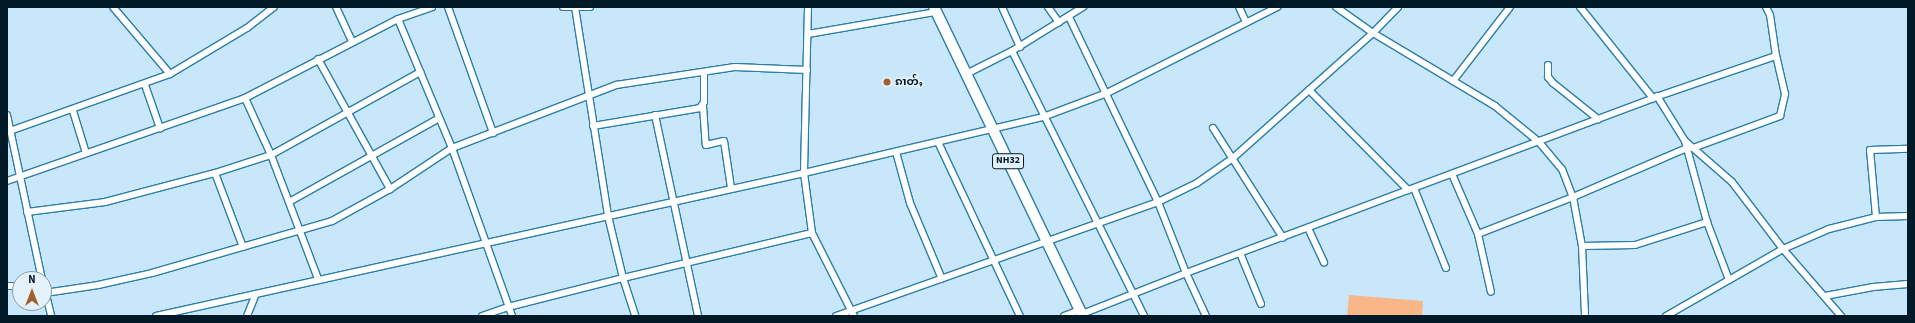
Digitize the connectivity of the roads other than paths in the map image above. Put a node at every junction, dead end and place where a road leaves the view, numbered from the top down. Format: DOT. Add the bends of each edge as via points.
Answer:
graph roads {
  1 [pos="113,7"];
  2 [pos="274,7"];
  3 [pos="336,7"];
  4 [pos="432,7"];
  5 [pos="448,7"];
  6 [pos="562,7"];
  7 [pos="575,7"];
  8 [pos="590,7"];
  9 [pos="808,7"];
  10 [pos="1002,7"];
  11 [pos="1048,7"];
  12 [pos="1083,7"];
  13 [pos="1239,7"];
  14 [pos="1277,7"];
  15 [pos="1336,7"];
  16 [pos="1398,7"];
  17 [pos="1510,7"];
  18 [pos="1580,7"];
  19 [pos="1766,7"];
  20 [pos="935,10"];
  21 [pos="1069,17"];
  22 [pos="398,19"];
  23 [pos="1246,22"];
  24 [pos="1059,23"];
  25 [pos="1373,33"];
  26 [pos="808,34"];
  27 [pos="352,41"];
  28 [pos="1020,47"];
  29 [pos="1012,51"];
  30 [pos="1776,56"];
  31 [pos="318,59"];
  32 [pos="1548,65"];
  33 [pos="807,70"];
  34 [pos="420,72"];
  35 [pos="704,72"];
  36 [pos="170,74"];
  37 [pos="966,74"];
  38 [pos="1453,81"];
  39 [pos="145,85"];
  40 [pos="1309,90"];
  41 [pos="1107,93"];
  42 [pos="588,96"];
  43 [pos="1655,97"];
  44 [pos="245,98"];
  45 [pos="703,106"];
  46 [pos="73,111"];
  47 [pos="348,112"];
  48 [pos="7,115"];
  49 [pos="655,115"];
  50 [pos="1043,117"];
  51 [pos="439,118"];
  52 [pos="1598,119"];
  53 [pos="593,126"];
  54 [pos="160,128"];
  55 [pos="1213,128"];
  56 [pos="992,129"];
  57 [pos="9,131"];
  58 [pos="493,133"];
  59 [pos="938,142"];
  60 [pos="1539,142"];
  61 [pos="1688,146"];
  62 [pos="452,148"];
  63 [pos="1908,149"];
  64 [pos="896,152"];
  65 [pos="86,154"];
  66 [pos="271,155"];
  67 [pos="370,156"];
  68 [pos="1233,158"];
  69 [pos="215,173"];
  70 [pos="804,173"];
  71 [pos="1452,174"];
  72 [pos="19,176"];
  73 [pos="7,181"];
  74 [pos="390,188"];
  75 [pos="731,188"];
  76 [pos="1411,189"];
  77 [pos="1573,197"];
  78 [pos="674,201"];
  79 [pos="289,202"];
  80 [pos="1158,202"];
  81 [pos="27,212"];
  82 [pos="608,216"];
  83 [pos="1908,216"];
  84 [pos="1876,217"];
  85 [pos="1707,222"];
  86 [pos="1097,223"];
  87 [pos="1308,228"];
  88 [pos="300,230"];
  89 [pos="812,233"];
  90 [pos="1478,234"];
  91 [pos="1283,238"];
  92 [pos="1046,240"];
  93 [pos="486,244"];
  94 [pos="1582,246"];
  95 [pos="242,247"];
  96 [pos="1783,249"];
  97 [pos="1240,253"];
  98 [pos="996,261"];
  99 [pos="687,263"];
  100 [pos="1324,263"];
  101 [pos="1446,268"];
  102 [pos="40,271"];
  103 [pos="1186,273"];
  104 [pos="623,278"];
  105 [pos="318,279"];
  106 [pos="942,279"];
  107 [pos="1729,280"];
  108 [pos="1908,284"];
  109 [pos="52,289"];
  110 [pos="1491,292"];
  111 [pos="256,294"];
  112 [pos="1132,294"];
  113 [pos="1825,296"];
  114 [pos="1261,304"];
  115 [pos="508,307"];
  116 [pos="853,313"];
  117 [pos="1081,313"];
  118 [pos="156,316"];
  119 [pos="247,316"];
  120 [pos="482,316"];
  121 [pos="512,316"];
  122 [pos="635,316"];
  123 [pos="698,316"];
  124 [pos="836,316"];
  125 [pos="1020,316"];
  126 [pos="1064,316"];
  127 [pos="1144,316"];
  128 [pos="1206,316"];
  129 [pos="1585,316"];
  130 [pos="1666,316"];
  131 [pos="1841,316"];
  1 -- 36 [label="street"];
  2 -- 36 [label="street" via="247,28"];
  3 -- 27 [label="street"];
  4 -- 22 [label="street"];
  5 -- 58 [label="street"];
  6 -- 7 [label="street"];
  7 -- 8 [label="street"];
  7 -- 42 [label="street"];
  9 -- 26 [label="street"];
  10 -- 28 [label="street"];
  11 -- 24 [label="street"];
  12 -- 21 [label="street"];
  13 -- 23 [label="street"];
  14 -- 23 [label="street"];
  15 -- 25 [label="street"];
  16 -- 25 [label="street"];
  17 -- 38 [label="street"];
  18 -- 43 [label="street"];
  19 -- 30 [label="street" via="1770,15"];
  20 -- 26 [label="street"];
  20 -- 37 [label="highway, NH32"];
  21 -- 24 [label="street"];
  21 -- 41 [label="street"];
  22 -- 27 [label="street"];
  22 -- 34 [label="street"];
  23 -- 41 [label="street"];
  24 -- 28 [label="street"];
  25 -- 38 [label="street"];
  25 -- 40 [label="street"];
  26 -- 33 [label="street"];
  27 -- 31 [label="street"];
  28 -- 29 [label="street"];
  29 -- 37 [label="street"];
  29 -- 50 [label="street"];
  30 -- 43 [label="street"];
  30 -- 61 [label="street" via="1785,94 1780,116"];
  31 -- 44 [label="street"];
  31 -- 47 [label="street"];
  32 -- 52 [label="street" via="1548,77 1553,83"];
  33 -- 35 [label="street" via="735,67"];
  33 -- 70 [label="street"];
  34 -- 47 [label="street"];
  34 -- 51 [label="street"];
  35 -- 42 [label="street" via="616,85"];
  35 -- 45 [label="street"];
  36 -- 39 [label="street"];
  37 -- 56 [label="highway, NH32"];
  38 -- 60 [label="street" via="1495,106"];
  39 -- 46 [label="street"];
  39 -- 54 [label="street"];
  40 -- 68 [label="street"];
  40 -- 76 [label="street"];
  41 -- 50 [label="street"];
  41 -- 80 [label="street"];
  42 -- 53 [label="street"];
  42 -- 58 [label="street"];
  43 -- 52 [label="street"];
  43 -- 61 [label="street"];
  44 -- 54 [label="street"];
  44 -- 66 [label="street"];
  45 -- 49 [label="street"];
  45 -- 75 [label="street" via="706,145 724,141"];
  46 -- 57 [label="street"];
  46 -- 65 [label="street"];
  47 -- 66 [label="street"];
  47 -- 67 [label="street"];
  48 -- 57 [label="street"];
  49 -- 53 [label="street"];
  49 -- 78 [label="street"];
  50 -- 56 [label="street"];
  50 -- 86 [label="street"];
  51 -- 62 [label="street"];
  51 -- 67 [label="street"];
  52 -- 60 [label="street"];
  53 -- 82 [label="street"];
  54 -- 65 [label="street"];
  55 -- 68 [label="street"];
  56 -- 59 [label="street"];
  56 -- 92 [label="highway, NH32"];
  57 -- 72 [label="street"];
  58 -- 62 [label="street"];
  59 -- 64 [label="street"];
  59 -- 98 [label="street"];
  60 -- 71 [label="street"];
  60 -- 77 [label="street" via="1562,169"];
  61 -- 77 [label="street"];
  61 -- 85 [label="street"];
  61 -- 96 [label="street" via="1732,182"];
  62 -- 74 [label="street"];
  62 -- 93 [label="street"];
  63 -- 84 [label="street" via="1870,150"];
  64 -- 70 [label="street"];
  64 -- 106 [label="street" via="910,203"];
  65 -- 72 [label="street"];
  66 -- 69 [label="street"];
  66 -- 79 [label="street"];
  67 -- 74 [label="street"];
  67 -- 79 [label="street"];
  68 -- 80 [label="street" via="1197,183"];
  68 -- 91 [label="street"];
  69 -- 81 [label="street" via="105,202"];
  69 -- 95 [label="street"];
  70 -- 75 [label="street"];
  70 -- 89 [label="street"];
  71 -- 76 [label="street"];
  71 -- 90 [label="street"];
  72 -- 73 [label="street"];
  72 -- 81 [label="street"];
  74 -- 88 [label="street" via="332,221"];
  75 -- 78 [label="street"];
  76 -- 87 [label="street"];
  76 -- 101 [label="street"];
  77 -- 90 [label="street"];
  77 -- 94 [label="street"];
  78 -- 82 [label="street"];
  78 -- 99 [label="street"];
  79 -- 88 [label="street"];
  80 -- 86 [label="street"];
  80 -- 103 [label="street"];
  81 -- 102 [label="street"];
  82 -- 93 [label="street"];
  82 -- 104 [label="street"];
  83 -- 84 [label="street"];
  84 -- 96 [label="street" via="1829,229"];
  85 -- 94 [label="street" via="1635,245"];
  85 -- 107 [label="street"];
  86 -- 92 [label="street"];
  86 -- 112 [label="street"];
  87 -- 91 [label="street"];
  87 -- 100 [label="street"];
  88 -- 95 [label="street"];
  88 -- 105 [label="street"];
  89 -- 99 [label="street"];
  89 -- 116 [label="street"];
  90 -- 110 [label="street"];
  91 -- 97 [label="street"];
  92 -- 98 [label="street"];
  92 -- 117 [label="highway, NH32"];
  93 -- 105 [label="street"];
  93 -- 115 [label="street"];
  94 -- 129 [label="street"];
  95 -- 109 [label="street" via="136,276"];
  96 -- 107 [label="street"];
  96 -- 113 [label="street"];
  97 -- 103 [label="street"];
  97 -- 114 [label="street"];
  98 -- 106 [label="street"];
  98 -- 125 [label="street"];
  99 -- 104 [label="street"];
  99 -- 123 [label="street"];
  103 -- 112 [label="street"];
  103 -- 128 [label="street"];
  104 -- 115 [label="street"];
  104 -- 122 [label="street"];
  105 -- 111 [label="street"];
  106 -- 116 [label="street"];
  107 -- 130 [label="street"];
  108 -- 113 [label="street"];
  111 -- 118 [label="street"];
  111 -- 119 [label="street"];
  112 -- 117 [label="street"];
  112 -- 127 [label="street"];
  113 -- 131 [label="street"];
  115 -- 120 [label="street"];
  115 -- 121 [label="street"];
  116 -- 124 [label="street"];
  117 -- 126 [label="street"];
}
